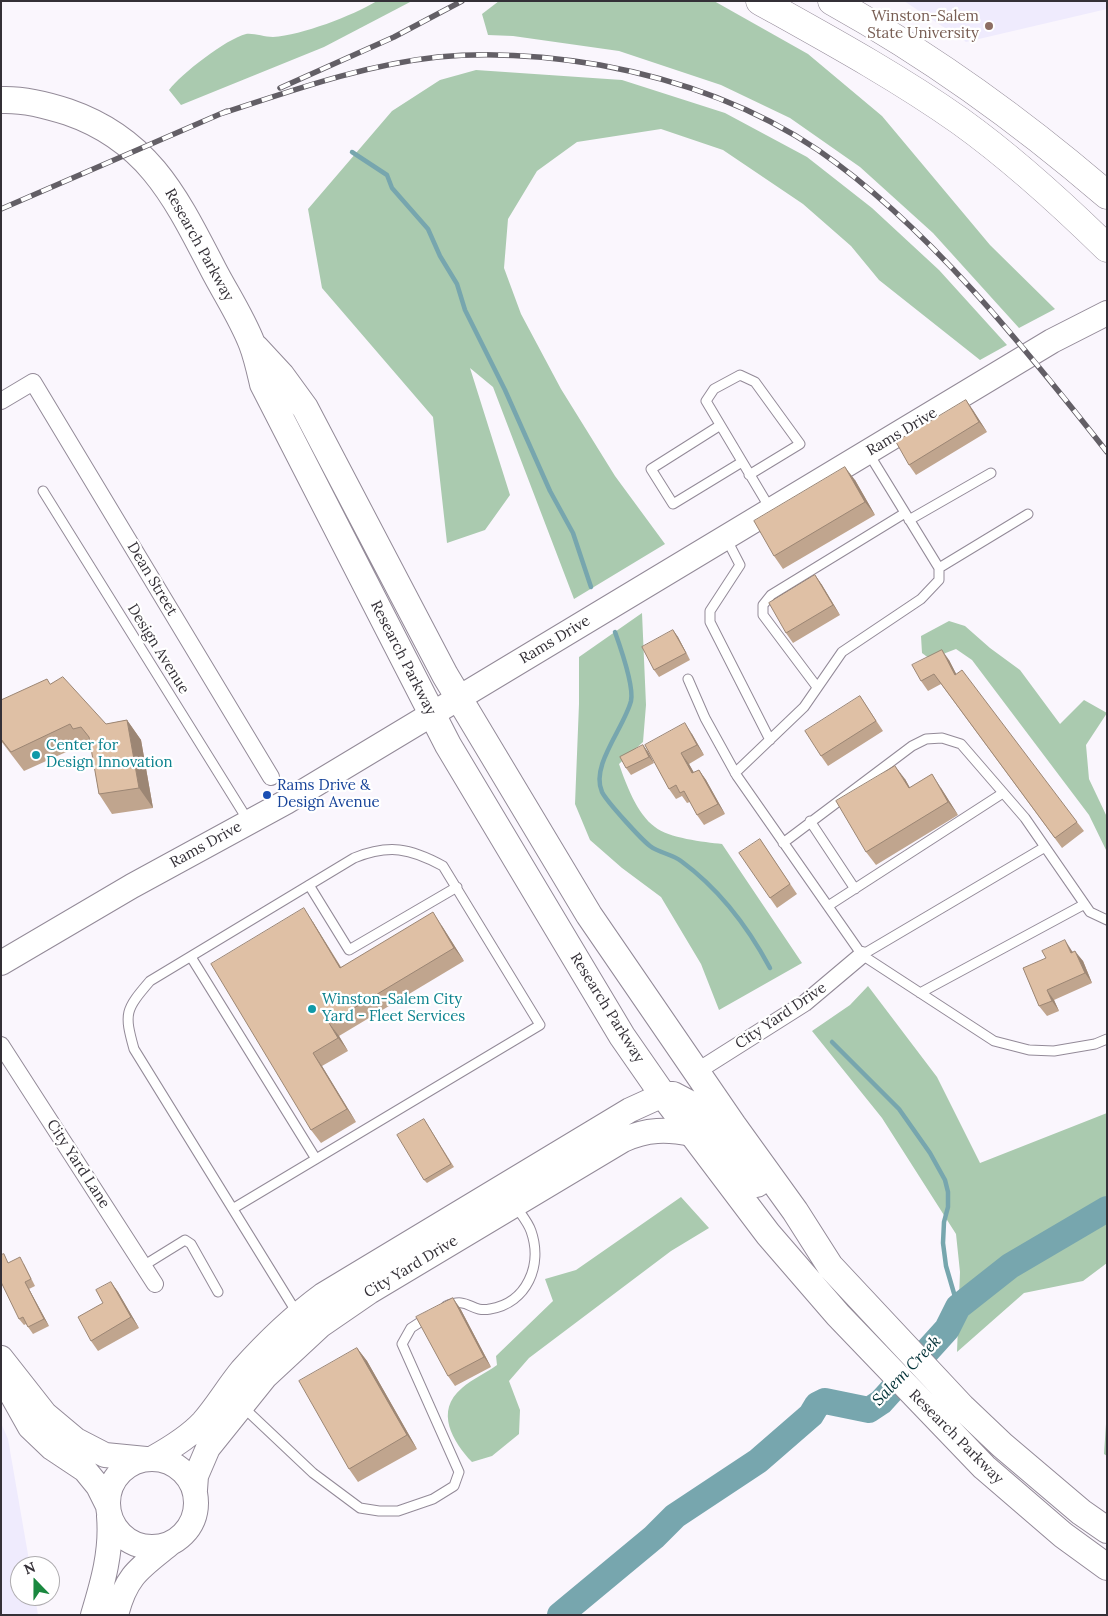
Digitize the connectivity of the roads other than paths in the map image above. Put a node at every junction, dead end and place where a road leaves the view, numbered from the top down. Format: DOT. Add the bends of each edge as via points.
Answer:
graph roads {
  1 [pos="760,1"];
  2 [pos="832,1"];
  3 [pos="1,100"];
  4 [pos="1107,195"];
  5 [pos="1107,248"];
  6 [pos="1107,314"];
  7 [pos="252,343"];
  8 [pos="1,401"];
  9 [pos="719,426"];
  10 [pos="868,452"];
  11 [pos="742,462"];
  12 [pos="991,473"];
  13 [pos="749,474"];
  14 [pos="43,491"];
  15 [pos="771,510"];
  16 [pos="1028,514"];
  17 [pos="907,517"];
  18 [pos="726,538"];
  19 [pos="939,568"];
  20 [pos="688,679"];
  21 [pos="817,687"];
  22 [pos="459,698"];
  23 [pos="432,714"];
  24 [pos="770,740"];
  25 [pos="735,773"];
  26 [pos="270,776"];
  27 [pos="1003,793"];
  28 [pos="810,821"];
  29 [pos="249,822"];
  30 [pos="783,843"];
  31 [pos="1045,847"];
  32 [pos="309,885"];
  33 [pos="457,887"];
  34 [pos="855,889"];
  35 [pos="1083,905"];
  36 [pos="828,906"];
  37 [pos="1107,920"];
  38 [pos="191,956"];
  39 [pos="862,956"];
  40 [pos="1,963"];
  41 [pos="920,993"];
  42 [pos="1107,1039"];
  43 [pos="1,1044"];
  44 [pos="696,1072"];
  45 [pos="663,1095"];
  46 [pos="692,1134"];
  47 [pos="316,1159"];
  48 [pos="515,1205"];
  49 [pos="234,1208"];
  50 [pos="143,1266"];
  51 [pos="830,1266"];
  52 [pos="155,1284"];
  53 [pos="218,1292"];
  54 [pos="297,1314"];
  55 [pos="1,1358"];
  56 [pos="1,1375"];
  57 [pos="242,1406"];
  58 [pos="150,1458"];
  59 [pos="195,1490"];
  60 [pos="108,1510"];
  61 [pos="1107,1530"];
  62 [pos="171,1543"];
  63 [pos="1107,1567"];
  64 [pos="93,1615"];
  65 [pos="116,1615"];
  1 -- 5 [label="highway" via="872,64 961,122 1044,189"];
  2 -- 4 [label="highway" via="981,94"];
  3 -- 7 [label="main road, Research Parkway" via="49,106 86,118 140,154 166,184 183,212"];
  6 -- 10 [label="main road, Rams Drive" via="1052,341"];
  7 -- 22 [label="main road, Research Parkway" via="281,375 313,422"];
  7 -- 23 [label="main road, Research Parkway" via="263,384"];
  8 -- 26 [label="street, Dean Street" via="33,382"];
  9 -- 11 [label="lane"];
  9 -- 11 [label="lane" via="651,469 673,504"];
  9 -- 13 [label="lane" via="706,401 714,389 740,375 755,382 800,444"];
  10 -- 15 [label="main road, Rams Drive"];
  10 -- 17 [label="lane"];
  11 -- 13 [label="lane"];
  12 -- 17 [label="lane"];
  13 -- 15 [label="lane"];
  14 -- 29 [label="lane, Design Avenue"];
  15 -- 18 [label="main road, Rams Drive"];
  16 -- 19 [label="lane"];
  17 -- 19 [label="lane"];
  17 -- 21 [label="lane" via="771,594 763,605 763,615"];
  18 -- 22 [label="main road, Rams Drive"];
  18 -- 24 [label="lane" via="740,565 710,611 710,622"];
  19 -- 21 [label="lane" via="939,580 933,589 842,652"];
  20 -- 25 [label="lane"];
  21 -- 24 [label="lane" via="804,707"];
  22 -- 23 [label="main road, Rams Drive"];
  22 -- 44 [label="main road, Research Parkway" via="589,916"];
  23 -- 29 [label="main road, Rams Drive"];
  23 -- 45 [label="main road, Research Parkway" via="622,1036"];
  24 -- 25 [label="lane"];
  25 -- 30 [label="lane"];
  27 -- 28 [label="lane" via="962,744 942,738 926,739"];
  27 -- 31 [label="lane" via="1026,818"];
  27 -- 34 [label="lane"];
  28 -- 30 [label="lane"];
  28 -- 34 [label="lane"];
  29 -- 40 [label="main road, Rams Drive"];
  30 -- 36 [label="lane"];
  31 -- 35 [label="lane"];
  31 -- 39 [label="lane"];
  32 -- 33 [label="lane" via="368,852 400,849 421,854 442,866"];
  32 -- 33 [label="lane" via="350,950"];
  32 -- 38 [label="lane"];
  33 -- 47 [label="lane" via="540,1025"];
  34 -- 36 [label="lane"];
  35 -- 37 [label="lane"];
  35 -- 41 [label="lane"];
  36 -- 39 [label="lane"];
  38 -- 47 [label="lane"];
  38 -- 49 [label="lane" via="150,981 128,1009 128,1026 134,1049"];
  39 -- 41 [label="lane"];
  39 -- 44 [label="street, City Yard Drive" via="805,1003"];
  41 -- 42 [label="lane" via="994,1040 1029,1050 1054,1051"];
  43 -- 50 [label="street, City Yard Lane"];
  44 -- 51 [label="main road, Research Parkway"];
  45 -- 46 [label="main road, Research Parkway"];
  45 -- 51 [label="main road" via="674,1095 692,1105 751,1178"];
  45 -- 54 [label="main road, City Yard Drive" via="630,1110 366,1267"];
  46 -- 48 [label="main road, City Yard Drive" via="667,1130 639,1133"];
  46 -- 63 [label="main road, Research Parkway" via="768,1234 942,1425 1022,1502"];
  47 -- 49 [label="lane"];
  48 -- 57 [label="main road, City Yard Drive" via="334,1316 271,1372"];
  48 -- 57 [label="lane" via="531,1231 534,1251 534,1270 526,1288 513,1300 490,1310 478,1309 466,1302 446,1306 411,1328 402,1344 459,1472 454,1486 398,1511 360,1508 312,1473"];
  49 -- 54 [label="lane"];
  50 -- 52 [label="street, City Yard Lane"];
  50 -- 53 [label="lane" via="188,1241"];
  51 -- 61 [label="main road, Research Parkway" via="962,1406 1060,1494"];
  54 -- 58 [label="main road, City Yard Drive" via="246,1366 203,1422 181,1441"];
  55 -- 58 [label="main road" via="45,1414 76,1440 105,1455"];
  56 -- 60 [label="main road" via="30,1427 52,1448 85,1470 98,1486"];
  57 -- 59 [label="main road, City Yard Drive" via="208,1448 196,1476"];
  58 -- 59 [label="main road" via="177,1466 188,1476"];
  58 -- 60 [label="main road" via="135,1462 119,1474 109,1491"];
  59 -- 62 [label="main road" via="195,1515 182,1536"];
  60 -- 62 [label="main road" via="119,1532 134,1544 153,1547"];
  60 -- 64 [label="main road" via="111,1536"];
  62 -- 65 [label="main road" via="130,1578"];
}
